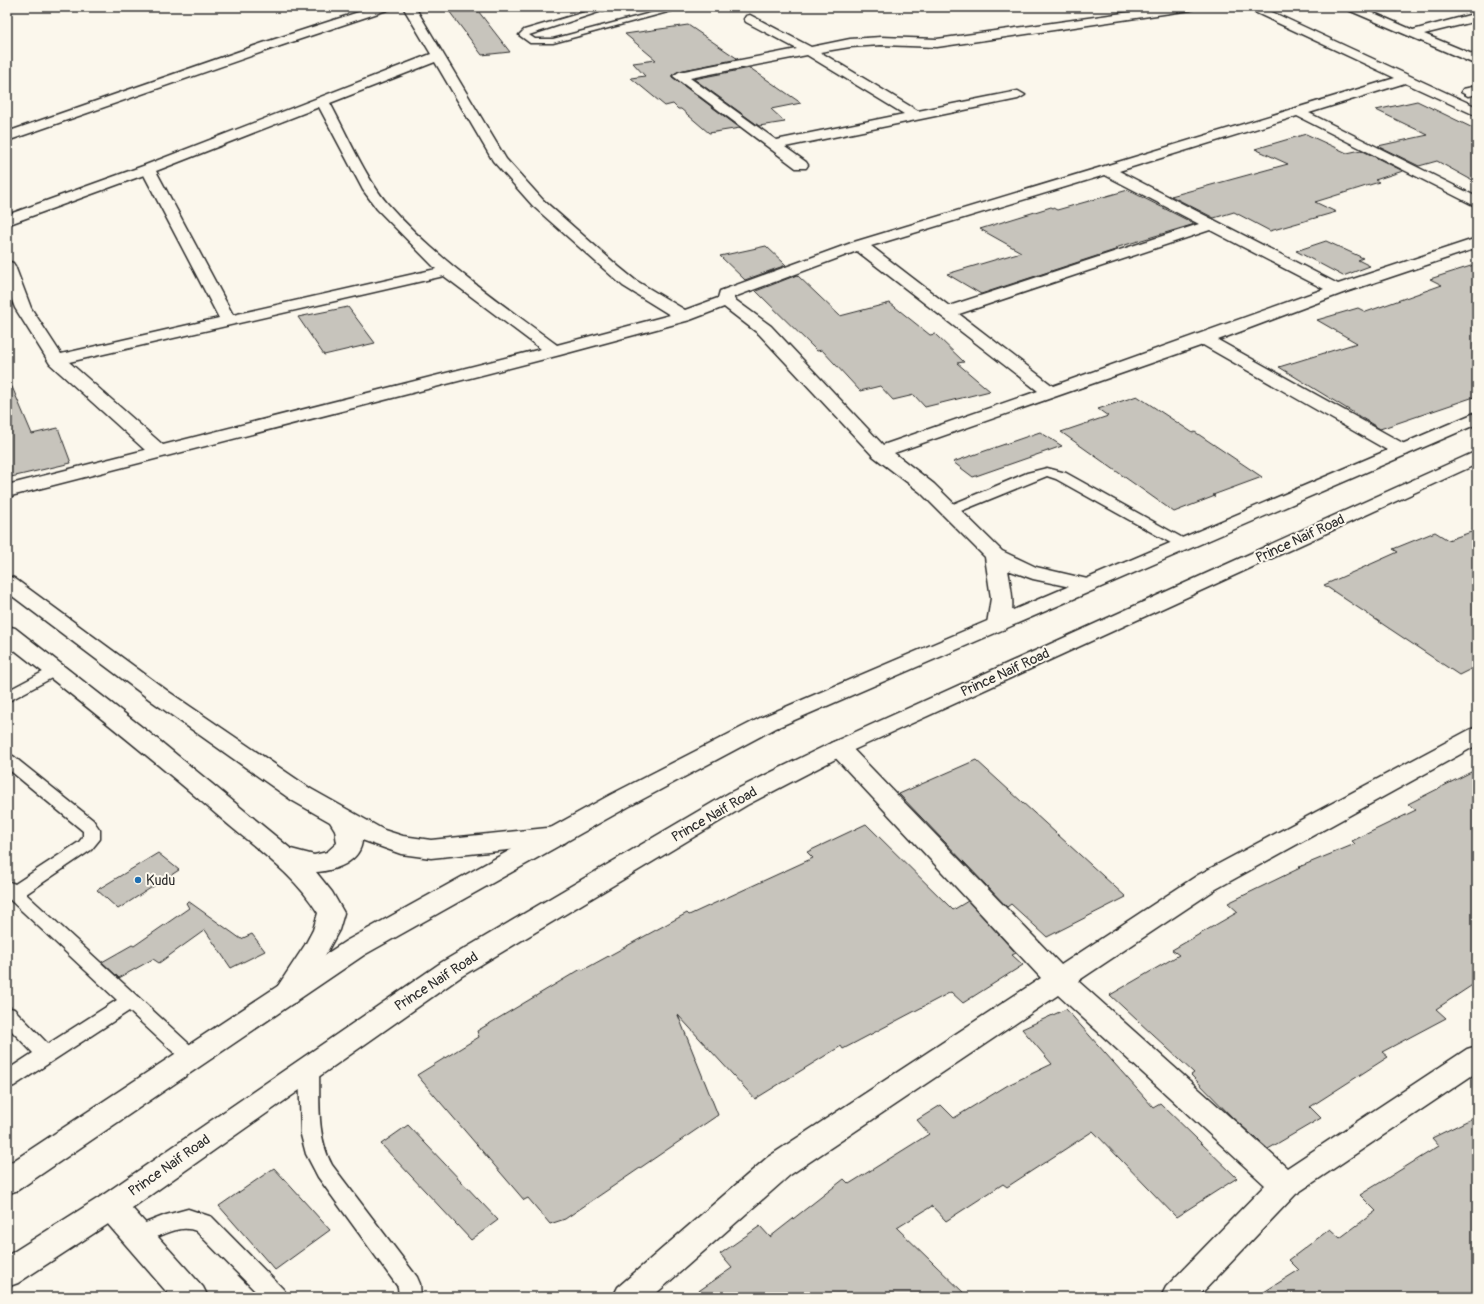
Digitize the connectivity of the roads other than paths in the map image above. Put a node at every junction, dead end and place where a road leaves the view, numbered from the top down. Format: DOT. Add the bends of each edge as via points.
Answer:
graph roads {
  1 [pos="346,7"];
  2 [pos="386,7"];
  3 [pos="409,7"];
  4 [pos="610,7"];
  5 [pos="682,7"];
  6 [pos="1191,7"];
  7 [pos="1252,7"];
  8 [pos="1280,7"];
  9 [pos="1350,7"];
  10 [pos="1477,17"];
  11 [pos="750,19"];
  12 [pos="1316,23"];
  13 [pos="1414,33"];
  14 [pos="810,51"];
  15 [pos="438,56"];
  16 [pos="1477,61"];
  17 [pos="180,63"];
  18 [pos="1406,79"];
  19 [pos="1453,86"];
  20 [pos="1474,93"];
  21 [pos="1018,95"];
  22 [pos="323,101"];
  23 [pos="1298,112"];
  24 [pos="1477,112"];
  25 [pos="916,116"];
  26 [pos="7,137"];
  27 [pos="773,145"];
  28 [pos="801,165"];
  29 [pos="148,169"];
  30 [pos="1106,170"];
  31 [pos="1477,203"];
  32 [pos="7,220"];
  33 [pos="1213,224"];
  34 [pos="1477,243"];
  35 [pos="859,245"];
  36 [pos="7,266"];
  37 [pos="447,271"];
  38 [pos="1337,290"];
  39 [pos="726,301"];
  40 [pos="946,312"];
  41 [pos="684,316"];
  42 [pos="228,320"];
  43 [pos="1204,339"];
  44 [pos="554,351"];
  45 [pos="56,360"];
  46 [pos="1050,392"];
  47 [pos="1477,417"];
  48 [pos="1401,450"];
  49 [pos="880,452"];
  50 [pos="160,453"];
  51 [pos="1477,457"];
  52 [pos="7,491"];
  53 [pos="951,510"];
  54 [pos="1183,544"];
  55 [pos="995,555"];
  56 [pos="7,582"];
  57 [pos="1089,585"];
  58 [pos="998,624"];
  59 [pos="11,641"];
  60 [pos="56,670"];
  61 [pos="7,697"];
  62 [pos="1477,736"];
  63 [pos="839,748"];
  64 [pos="7,760"];
  65 [pos="339,816"];
  66 [pos="557,836"];
  67 [pos="280,855"];
  68 [pos="10,890"];
  69 [pos="1059,980"];
  70 [pos="286,995"];
  71 [pos="131,1001"];
  72 [pos="7,1014"];
  73 [pos="46,1054"];
  74 [pos="1477,1057"];
  75 [pos="192,1058"];
  76 [pos="309,1068"];
  77 [pos="7,1080"];
  78 [pos="7,1181"];
  79 [pos="1285,1185"];
  80 [pos="111,1206"];
  81 [pos="138,1236"];
  82 [pos="7,1273"];
  83 [pos="192,1297"];
  84 [pos="276,1297"];
  85 [pos="410,1297"];
  86 [pos="629,1297"];
  87 [pos="1177,1297"];
  1 -- 17 [label="street"];
  2 -- 26 [label="street"];
  3 -- 15 [label="street"];
  4 -- 5 [label="lane" via="523,35 533,41 553,41"];
  6 -- 14 [label="street" via="937,43 881,41 850,43"];
  7 -- 18 [label="street"];
  8 -- 12 [label="street"];
  9 -- 13 [label="street"];
  10 -- 13 [label="street"];
  11 -- 14 [label="street"];
  13 -- 16 [label="street"];
  14 -- 25 [label="street"];
  14 -- 27 [label="street" via="679,76"];
  15 -- 22 [label="street"];
  15 -- 41 [label="street" via="500,161 519,183 623,279"];
  18 -- 23 [label="street"];
  18 -- 24 [label="street"];
  19 -- 20 [label="street"];
  21 -- 25 [label="street"];
  22 -- 29 [label="street"];
  22 -- 37 [label="street" via="368,187 382,206"];
  23 -- 30 [label="street"];
  23 -- 31 [label="street"];
  25 -- 27 [label="street"];
  27 -- 28 [label="street"];
  29 -- 32 [label="street"];
  29 -- 42 [label="street"];
  30 -- 33 [label="street"];
  30 -- 35 [label="street"];
  33 -- 38 [label="street"];
  33 -- 40 [label="street"];
  34 -- 38 [label="street"];
  35 -- 39 [label="street" via="726,294"];
  35 -- 40 [label="street"];
  36 -- 45 [label="street" via="24,308"];
  37 -- 42 [label="street"];
  37 -- 44 [label="street"];
  38 -- 43 [label="street"];
  39 -- 41 [label="street"];
  39 -- 49 [label="street" via="765,330"];
  40 -- 46 [label="street"];
  41 -- 44 [label="street"];
  42 -- 45 [label="street"];
  43 -- 46 [label="street"];
  43 -- 48 [label="street"];
  44 -- 50 [label="street"];
  45 -- 50 [label="street"];
  46 -- 49 [label="street"];
  47 -- 48 [label="street"];
  48 -- 54 [label="street"];
  49 -- 53 [label="street"];
  50 -- 52 [label="street"];
  51 -- 63 [label="street, Prince Naif Road"];
  53 -- 54 [label="lane" via="1047,472 1061,476"];
  53 -- 55 [label="street"];
  54 -- 57 [label="street"];
  55 -- 57 [label="street" via="1005,562 1041,575"];
  55 -- 58 [label="street" via="1002,598"];
  56 -- 65 [label="street" via="161,698 302,795"];
  57 -- 58 [label="street"];
  58 -- 66 [label="street" via="768,724"];
  59 -- 60 [label="street"];
  60 -- 61 [label="lane"];
  60 -- 67 [label="street"];
  62 -- 69 [label="street" via="1207,882"];
  63 -- 69 [label="street"];
  63 -- 76 [label="street, Prince Naif Road" via="738,799 452,969"];
  64 -- 68 [label="lane" via="92,830 91,839 85,846"];
  65 -- 66 [label="street" via="375,836 431,849"];
  65 -- 67 [label="street" via="349,834 349,846 341,855 326,862 308,863"];
  66 -- 70 [label="street" via="355,948"];
  67 -- 70 [label="street" via="323,898 330,912 326,930"];
  68 -- 71 [label="lane"];
  69 -- 79 [label="street"];
  69 -- 86 [label="street" via="779,1166"];
  70 -- 75 [label="street"];
  71 -- 73 [label="lane"];
  71 -- 75 [label="lane"];
  72 -- 73 [label="lane"];
  73 -- 77 [label="lane"];
  74 -- 79 [label="street"];
  75 -- 78 [label="street"];
  76 -- 80 [label="street, Prince Naif Road"];
  76 -- 85 [label="lane" via="311,1135 316,1154 325,1171 409,1284"];
  79 -- 87 [label="street"];
  80 -- 81 [label="street"];
  80 -- 82 [label="street, Prince Naif Road"];
  81 -- 83 [label="street"];
  81 -- 84 [label="lane" via="188,1218 204,1224"];
}
